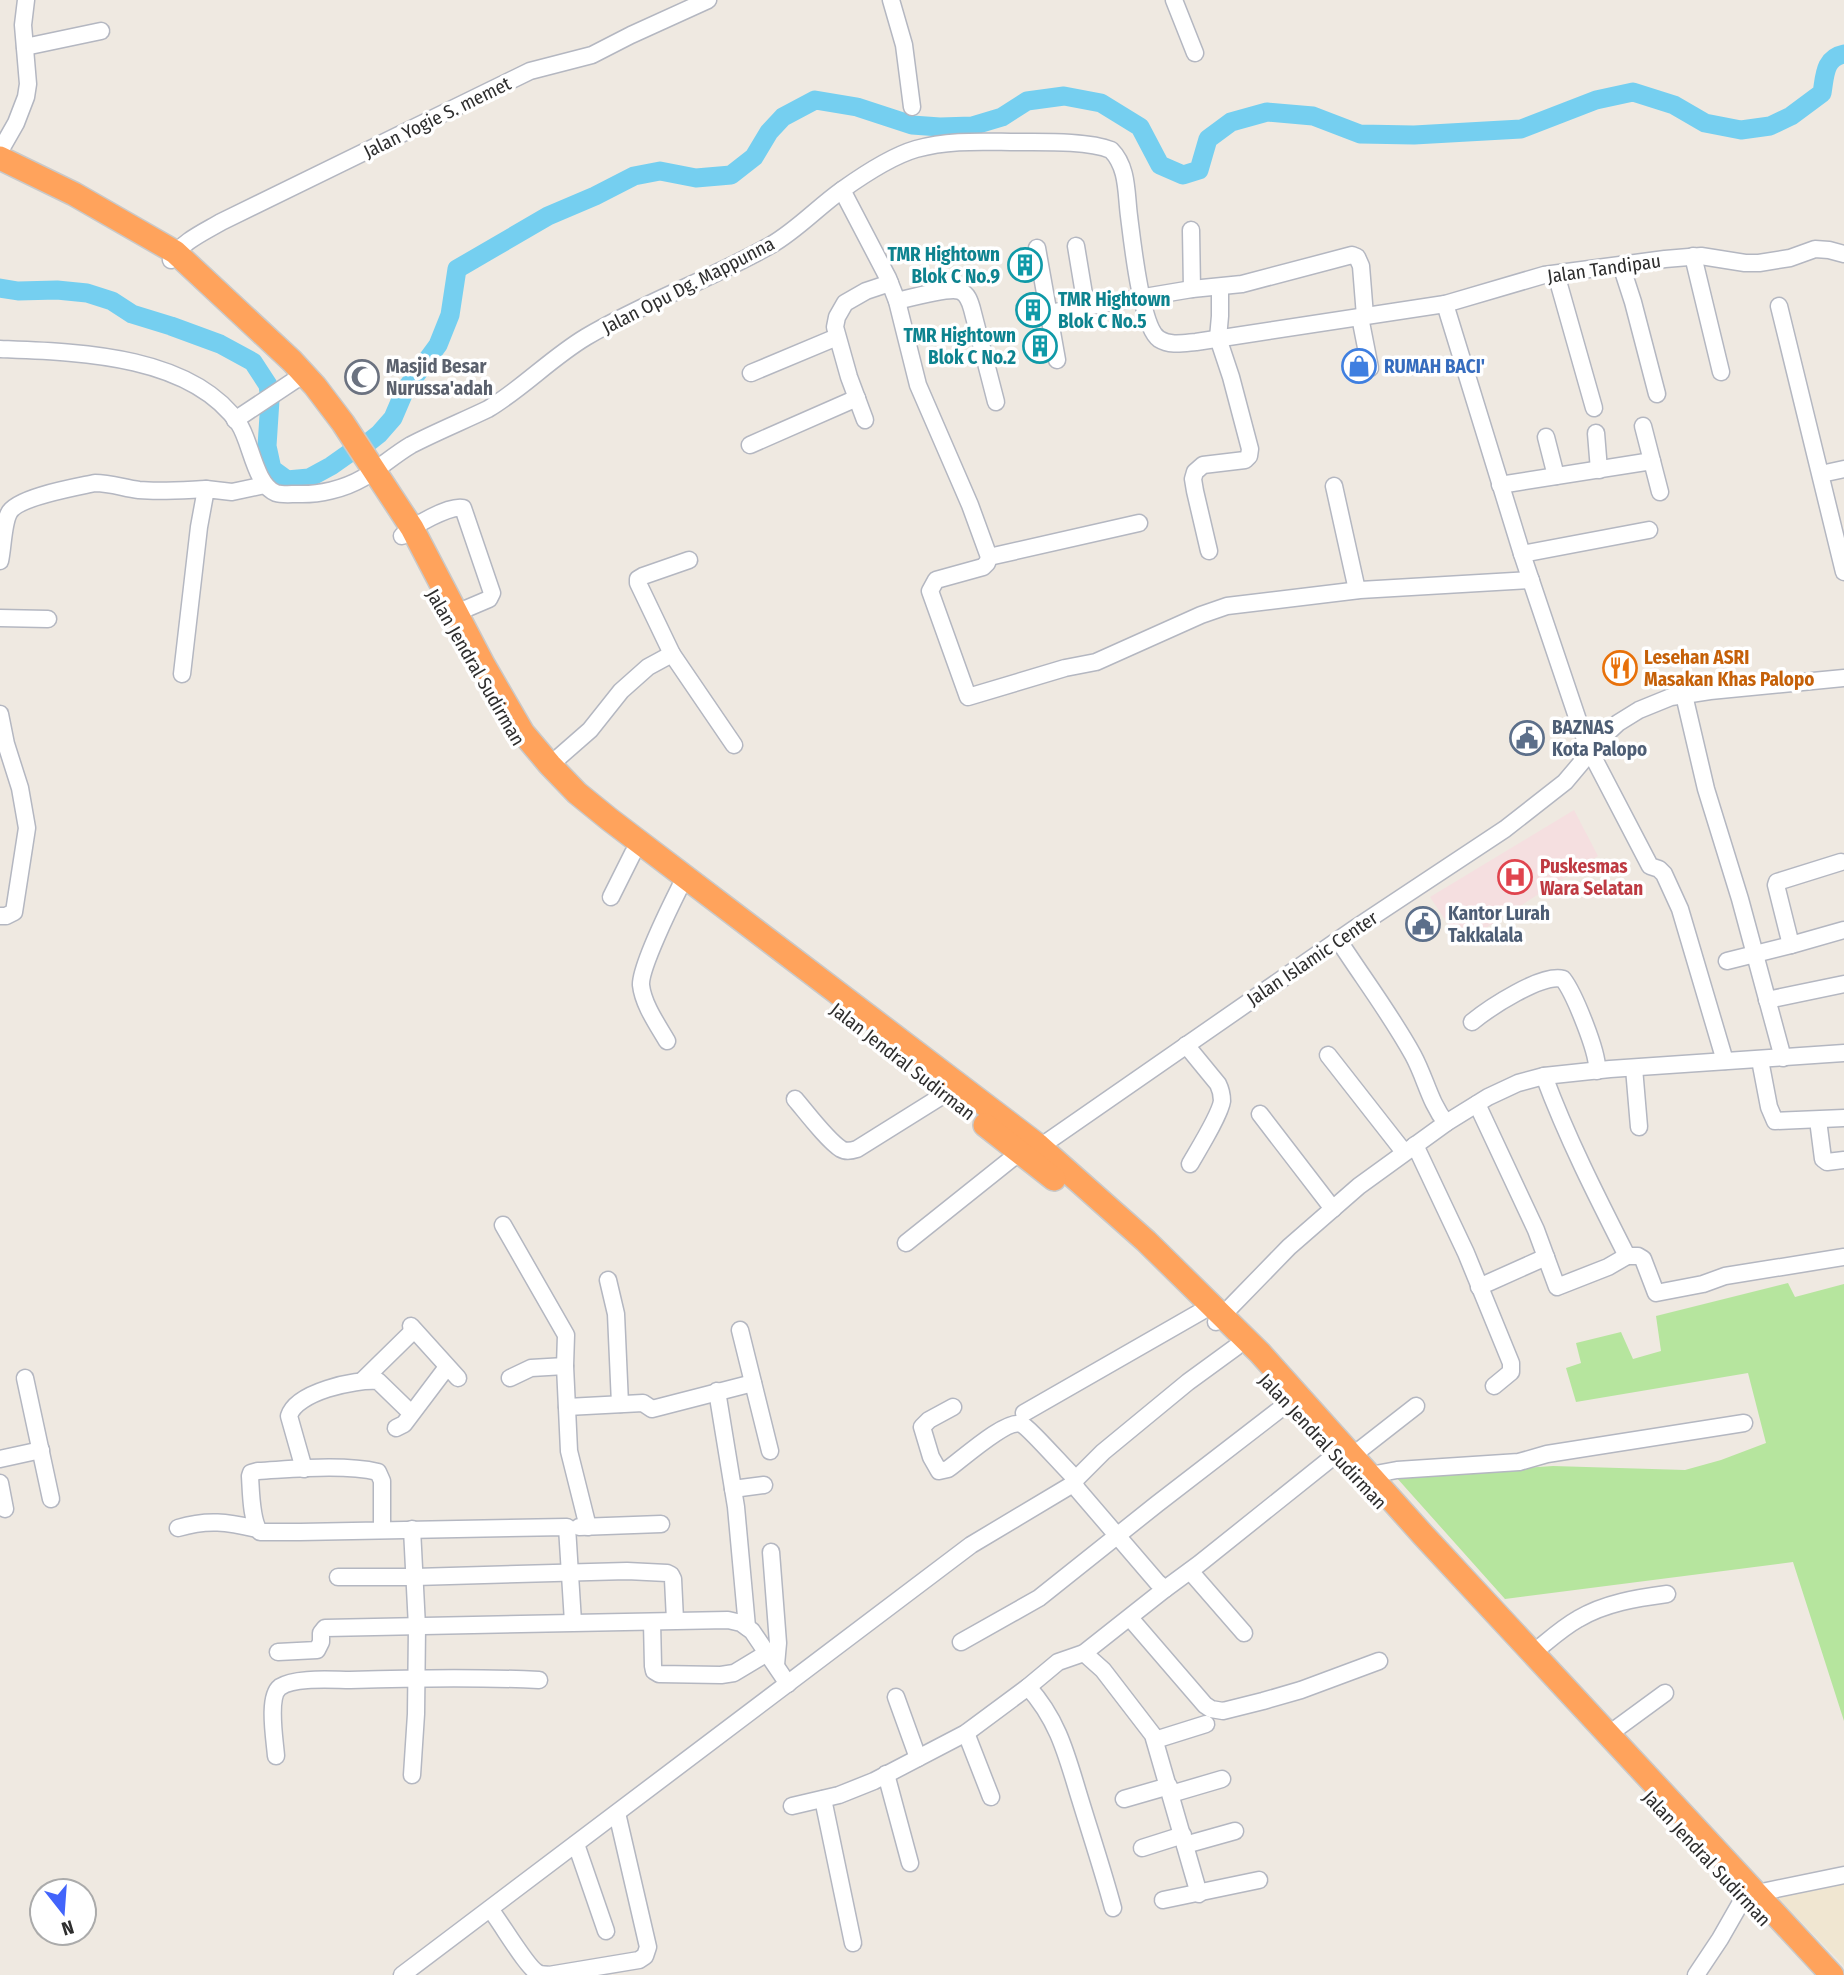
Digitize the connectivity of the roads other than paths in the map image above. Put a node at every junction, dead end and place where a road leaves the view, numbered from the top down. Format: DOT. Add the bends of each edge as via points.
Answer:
graph roads {
  1 [pos="26,0"];
  2 [pos="706,0"];
  3 [pos="891,0"];
  4 [pos="1174,0"];
  5 [pos="101,32"];
  6 [pos="25,47"];
  7 [pos="1195,53"];
  8 [pos="912,107"];
  9 [pos="0,151"];
  10 [pos="0,158"];
  11 [pos="0,169"];
  12 [pos="842,190"];
  13 [pos="1191,230"];
  14 [pos="1076,246"];
  15 [pos="1037,248"];
  16 [pos="1844,254"];
  17 [pos="1693,256"];
  18 [pos="173,257"];
  19 [pos="1621,265"];
  20 [pos="1556,274"];
  21 [pos="890,283"];
  22 [pos="1220,287"];
  23 [pos="1192,289"];
  24 [pos="1142,297"];
  25 [pos="897,301"];
  26 [pos="1445,304"];
  27 [pos="1086,306"];
  28 [pos="1779,306"];
  29 [pos="1049,313"];
  30 [pos="1363,317"];
  31 [pos="837,337"];
  32 [pos="1218,338"];
  33 [pos="0,349"];
  34 [pos="1057,360"];
  35 [pos="1370,368"];
  36 [pos="1721,372"];
  37 [pos="751,373"];
  38 [pos="293,382"];
  39 [pos="1657,394"];
  40 [pos="857,398"];
  41 [pos="996,401"];
  42 [pos="1594,408"];
  43 [pos="235,420"];
  44 [pos="865,420"];
  45 [pos="1643,426"];
  46 [pos="1596,433"];
  47 [pos="1546,437"];
  48 [pos="750,445"];
  49 [pos="1652,461"];
  50 [pos="365,468"];
  51 [pos="1844,469"];
  52 [pos="1599,470"];
  53 [pos="1821,474"];
  54 [pos="1556,477"];
  55 [pos="265,485"];
  56 [pos="1500,485"];
  57 [pos="1334,486"];
  58 [pos="206,489"];
  59 [pos="1660,492"];
  60 [pos="1139,523"];
  61 [pos="1649,530"];
  62 [pos="407,532"];
  63 [pos="1209,551"];
  64 [pos="1522,554"];
  65 [pos="989,557"];
  66 [pos="689,560"];
  67 [pos="0,561"];
  68 [pos="1844,572"];
  69 [pos="1531,580"];
  70 [pos="1357,590"];
  71 [pos="456,613"];
  72 [pos="0,618"];
  73 [pos="48,619"];
  74 [pos="672,654"];
  75 [pos="181,674"];
  76 [pos="1844,678"];
  77 [pos="1684,695"];
  78 [pos="0,715"];
  79 [pos="734,745"];
  80 [pos="1590,751"];
  81 [pos="550,765"];
  82 [pos="6,769"];
  83 [pos="633,853"];
  84 [pos="1841,862"];
  85 [pos="680,887"];
  86 [pos="611,897"];
  87 [pos="0,916"];
  88 [pos="1844,930"];
  89 [pos="1339,941"];
  90 [pos="1791,945"];
  91 [pos="1755,955"];
  92 [pos="1727,961"];
  93 [pos="1844,984"];
  94 [pos="1768,1000"];
  95 [pos="1472,1022"];
  96 [pos="667,1041"];
  97 [pos="1186,1045"];
  98 [pos="1844,1053"];
  99 [pos="1328,1055"];
  100 [pos="1783,1058"];
  101 [pos="1760,1060"];
  102 [pos="1725,1061"];
  103 [pos="1633,1068"];
  104 [pos="1597,1071"];
  105 [pos="1544,1076"];
  106 [pos="944,1094"];
  107 [pos="795,1099"];
  108 [pos="1477,1104"];
  109 [pos="1260,1114"];
  110 [pos="1844,1118"];
  111 [pos="1818,1120"];
  112 [pos="1446,1123"];
  113 [pos="1639,1127"];
  114 [pos="1410,1149"];
  115 [pos="1029,1152"];
  116 [pos="1844,1160"];
  117 [pos="1190,1164"];
  118 [pos="1332,1209"];
  119 [pos="503,1225"];
  120 [pos="906,1243"];
  121 [pos="1546,1256"];
  122 [pos="1627,1256"];
  123 [pos="1844,1257"];
  124 [pos="608,1280"];
  125 [pos="1479,1287"];
  126 [pos="1213,1317"];
  127 [pos="740,1330"];
  128 [pos="1236,1347"];
  129 [pos="565,1366"];
  130 [pos="25,1378"];
  131 [pos="510,1378"];
  132 [pos="363,1380"];
  133 [pos="753,1383"];
  134 [pos="1494,1386"];
  135 [pos="717,1391"];
  136 [pos="1288,1403"];
  137 [pos="620,1404"];
  138 [pos="1416,1406"];
  139 [pos="567,1407"];
  140 [pos="953,1407"];
  141 [pos="411,1413"];
  142 [pos="1024,1413"];
  143 [pos="1744,1423"];
  144 [pos="396,1428"];
  145 [pos="41,1450"];
  146 [pos="770,1451"];
  147 [pos="1344,1453"];
  148 [pos="0,1459"];
  149 [pos="304,1469"];
  150 [pos="1370,1475"];
  151 [pos="1074,1481"];
  152 [pos="0,1483"];
  153 [pos="764,1485"];
  154 [pos="733,1489"];
  155 [pos="51,1499"];
  156 [pos="5,1509"];
  157 [pos="661,1524"];
  158 [pos="567,1527"];
  159 [pos="588,1527"];
  160 [pos="178,1528"];
  161 [pos="257,1528"];
  162 [pos="412,1530"];
  163 [pos="382,1531"];
  164 [pos="1117,1535"];
  165 [pos="771,1552"];
  166 [pos="1190,1571"];
  167 [pos="571,1574"];
  168 [pos="338,1577"];
  169 [pos="415,1577"];
  170 [pos="1165,1589"];
  171 [pos="1667,1594"];
  172 [pos="1130,1618"];
  173 [pos="675,1620"];
  174 [pos="573,1622"];
  175 [pos="652,1622"];
  176 [pos="418,1627"];
  177 [pos="747,1627"];
  178 [pos="1244,1633"];
  179 [pos="961,1642"];
  180 [pos="278,1651"];
  181 [pos="1084,1653"];
  182 [pos="1534,1653"];
  183 [pos="771,1659"];
  184 [pos="1379,1661"];
  185 [pos="416,1678"];
  186 [pos="540,1681"];
  187 [pos="788,1684"];
  188 [pos="1028,1687"];
  189 [pos="1665,1693"];
  190 [pos="895,1697"];
  191 [pos="1206,1724"];
  192 [pos="966,1733"];
  193 [pos="1609,1734"];
  194 [pos="1155,1740"];
  195 [pos="276,1756"];
  196 [pos="918,1758"];
  197 [pos="412,1774"];
  198 [pos="886,1774"];
  199 [pos="1222,1779"];
  200 [pos="1170,1790"];
  201 [pos="991,1797"];
  202 [pos="823,1799"];
  203 [pos="1124,1799"];
  204 [pos="792,1806"];
  205 [pos="617,1813"];
  206 [pos="1235,1831"];
  207 [pos="1184,1840"];
  208 [pos="576,1844"];
  209 [pos="1142,1848"];
  210 [pos="910,1863"];
  211 [pos="1844,1875"];
  212 [pos="1259,1880"];
  213 [pos="1199,1894"];
  214 [pos="1750,1895"];
  215 [pos="1163,1900"];
  216 [pos="1113,1908"];
  217 [pos="490,1909"];
  218 [pos="606,1931"];
  219 [pos="853,1943"];
  220 [pos="426,1967"];
  221 [pos="402,1975"];
  222 [pos="1696,1975"];
  223 [pos="1816,1975"];
  224 [pos="1832,1975"];
  1 -- 6 [label="street"];
  2 -- 18 [label="street, Jalan Yogie S. memet" via="592,55 530,71 222,222 192,239"];
  3 -- 8 [label="street" via="904,45"];
  4 -- 7 [label="street"];
  5 -- 6 [label="street"];
  6 -- 9 [label="street" via="26,97"];
  10 -- 18 [label="highway, Jalan Jendral Sudirman" via="74,194"];
  11 -- 18 [label="highway, Jalan Jendral Sudirman"];
  12 -- 21 [label="street"];
  12 -- 24 [label="street, Jalan Opu Dg. Mappunna" via="898,156 943,144 1059,142 1106,148 1123,170"];
  12 -- 50 [label="street, Jalan Opu Dg. Mappunna" via="776,242 586,337 494,406"];
  13 -- 23 [label="street"];
  14 -- 27 [label="street"];
  15 -- 29 [label="street"];
  16 -- 17 [label="street, Jalan Tandipau" via="1815,249 1782,260 1745,263"];
  17 -- 19 [label="street, Jalan Tandipau"];
  17 -- 36 [label="street"];
  18 -- 38 [label="highway, Jalan Jendral Sudirman" via="257,327"];
  19 -- 20 [label="street, Jalan Tandipau"];
  19 -- 39 [label="street"];
  20 -- 26 [label="street, Jalan Tandipau"];
  20 -- 42 [label="street"];
  21 -- 25 [label="street"];
  21 -- 31 [label="street" via="845,303 837,317"];
  22 -- 23 [label="street"];
  22 -- 30 [label="street" via="1355,255 1362,266"];
  22 -- 32 [label="street"];
  23 -- 24 [label="street"];
  24 -- 27 [label="street"];
  24 -- 32 [label="street, Jalan Opu Dg. Mappunna" via="1149,326 1158,338 1171,344"];
  25 -- 41 [label="street" via="962,291 972,309"];
  25 -- 65 [label="street" via="918,385"];
  26 -- 30 [label="street, Jalan Tandipau"];
  26 -- 56 [label="street"];
  27 -- 29 [label="street"];
  28 -- 53 [label="street"];
  29 -- 34 [label="street"];
  30 -- 32 [label="street, Jalan Opu Dg. Mappunna"];
  30 -- 35 [label="street"];
  31 -- 37 [label="street"];
  31 -- 40 [label="street"];
  32 -- 63 [label="street" via="1250,449 1245,460 1203,465 1195,472"];
  33 -- 43 [label="street" via="140,363 209,393"];
  38 -- 43 [label="street"];
  38 -- 50 [label="highway, Jalan Jendral Sudirman" via="344,423 349,442"];
  40 -- 44 [label="street"];
  40 -- 48 [label="street"];
  43 -- 55 [label="street"];
  45 -- 49 [label="street"];
  46 -- 52 [label="street"];
  47 -- 54 [label="street"];
  49 -- 52 [label="street"];
  49 -- 59 [label="street"];
  50 -- 55 [label="street, Jalan Opu Dg. Mappunna" via="334,490 317,494 275,492"];
  50 -- 62 [label="highway, Jalan Jendral Sudirman"];
  51 -- 53 [label="street"];
  52 -- 54 [label="street"];
  53 -- 68 [label="street"];
  54 -- 56 [label="street"];
  55 -- 58 [label="street" via="232,492"];
  56 -- 64 [label="street"];
  57 -- 70 [label="street"];
  58 -- 67 [label="street" via="137,490 104,483 26,500 8,513"];
  58 -- 75 [label="street"];
  60 -- 65 [label="street"];
  61 -- 64 [label="street"];
  62 -- 71 [label="highway, Jalan Jendral Sudirman"];
  62 -- 71 [label="street" via="456,508 463,509 492,593 489,599"];
  62 -- 83 [label="highway, Jalan Jendral Sudirman" via="513,735 574,805"];
  64 -- 69 [label="street"];
  65 -- 70 [label="street" via="983,566 936,580 930,591 968,697 1096,662 1220,608"];
  66 -- 74 [label="street" via="643,576 638,583"];
  69 -- 70 [label="street"];
  69 -- 80 [label="street"];
  71 -- 81 [label="highway, Jalan Jendral Sudirman" via="505,704"];
  72 -- 73 [label="street"];
  74 -- 79 [label="street"];
  74 -- 81 [label="street" via="648,667 621,691 590,730"];
  76 -- 77 [label="street, Jalan Islamic Center"];
  77 -- 80 [label="street, Jalan Islamic Center" via="1639,710 1618,723"];
  77 -- 91 [label="street" via="1706,789"];
  78 -- 82 [label="street"];
  80 -- 89 [label="street, Jalan Islamic Center" via="1565,782 1505,830"];
  80 -- 102 [label="street" via="1650,866 1664,874 1680,909"];
  81 -- 115 [label="highway, Jalan Jendral Sudirman" via="609,819"];
  82 -- 87 [label="street" via="20,788 27,828 14,912"];
  83 -- 85 [label="highway, Jalan Jendral Sudirman"];
  83 -- 86 [label="street"];
  84 -- 90 [label="street" via="1777,882"];
  85 -- 96 [label="street" via="641,978 644,996"];
  85 -- 106 [label="highway, Jalan Jendral Sudirman"];
  88 -- 90 [label="street"];
  89 -- 97 [label="street, Jalan Islamic Center"];
  89 -- 112 [label="street" via="1403,1037"];
  90 -- 91 [label="street"];
  91 -- 92 [label="street"];
  91 -- 94 [label="street"];
  93 -- 94 [label="street"];
  94 -- 100 [label="street"];
  95 -- 104 [label="street" via="1530,986 1558,977 1584,1022"];
  97 -- 115 [label="street, Jalan Islamic Center"];
  97 -- 117 [label="street" via="1218,1084 1222,1098"];
  98 -- 100 [label="street"];
  99 -- 114 [label="street"];
  100 -- 101 [label="street"];
  101 -- 102 [label="street"];
  101 -- 111 [label="street" via="1773,1120"];
  102 -- 103 [label="street"];
  103 -- 104 [label="street"];
  103 -- 113 [label="street"];
  104 -- 105 [label="street"];
  105 -- 108 [label="street" via="1518,1083"];
  105 -- 122 [label="street"];
  106 -- 107 [label="street" via="849,1151 827,1135"];
  106 -- 115 [label="highway, Jalan Jendral Sudirman"];
  108 -- 112 [label="street"];
  108 -- 121 [label="street"];
  109 -- 118 [label="street"];
  110 -- 111 [label="street"];
  111 -- 116 [label="street" via="1823,1159"];
  112 -- 114 [label="street"];
  114 -- 118 [label="street"];
  114 -- 125 [label="street" via="1466,1253"];
  115 -- 120 [label="street, Jalan Islamic Center"];
  115 -- 126 [label="highway, Jalan Jendral Sudirman"];
  118 -- 126 [label="street"];
  119 -- 129 [label="street" via="566,1335"];
  121 -- 122 [label="street" via="1557,1287"];
  121 -- 125 [label="street"];
  122 -- 123 [label="street" via="1643,1259 1655,1292 1660,1294 1725,1276"];
  124 -- 137 [label="street" via="616,1314"];
  125 -- 134 [label="street" via="1512,1367"];
  126 -- 128 [label="highway, Jalan Jendral Sudirman"];
  126 -- 142 [label="street"];
  126 -- 147 [label="highway, Jalan Jendral Sudirman" via="1260,1353"];
  127 -- 133 [label="street"];
  128 -- 136 [label="highway, Jalan Jendral Sudirman"];
  128 -- 151 [label="street" via="1102,1452"];
  129 -- 131 [label="street" via="531,1368"];
  129 -- 139 [label="street"];
  130 -- 145 [label="street"];
  132 -- 141 [label="street" via="378,1381"];
  132 -- 141 [label="street" via="412,1328 453,1372"];
  132 -- 149 [label="street" via="307,1398 291,1411"];
  133 -- 135 [label="street"];
  133 -- 146 [label="street"];
  135 -- 137 [label="street" via="652,1409 643,1403"];
  135 -- 154 [label="street"];
  136 -- 147 [label="highway, Jalan Jendral Sudirman"];
  136 -- 164 [label="street"];
  137 -- 139 [label="street"];
  138 -- 147 [label="street"];
  139 -- 159 [label="street" via="569,1451"];
  140 -- 151 [label="street" via="922,1427 939,1471 1006,1427 1023,1424"];
  141 -- 144 [label="street"];
  143 -- 150 [label="street" via="1518,1462"];
  145 -- 148 [label="street"];
  145 -- 155 [label="street"];
  147 -- 150 [label="highway, Jalan Jendral Sudirman"];
  147 -- 166 [label="street"];
  147 -- 214 [label="highway, Jalan Jendral Sudirman"];
  149 -- 161 [label="street" via="251,1473"];
  149 -- 163 [label="street" via="378,1472"];
  150 -- 182 [label="highway, Jalan Jendral Sudirman"];
  151 -- 164 [label="street"];
  151 -- 187 [label="street" via="971,1545"];
  152 -- 156 [label="street"];
  153 -- 154 [label="street"];
  154 -- 177 [label="street"];
  157 -- 159 [label="street"];
  158 -- 159 [label="street"];
  158 -- 162 [label="street"];
  158 -- 167 [label="street"];
  160 -- 161 [label="street" via="223,1522"];
  161 -- 163 [label="street" via="269,1533"];
  162 -- 163 [label="street"];
  162 -- 169 [label="street"];
  164 -- 170 [label="street"];
  164 -- 179 [label="street" via="1039,1598"];
  165 -- 183 [label="street" via="778,1643"];
  166 -- 170 [label="street"];
  166 -- 178 [label="street"];
  167 -- 169 [label="street"];
  167 -- 173 [label="street" via="667,1573 673,1579"];
  167 -- 174 [label="street"];
  168 -- 169 [label="street"];
  169 -- 176 [label="street"];
  170 -- 172 [label="street"];
  171 -- 182 [label="street" via="1617,1603 1589,1614"];
  172 -- 181 [label="street"];
  172 -- 184 [label="street" via="1205,1705 1216,1710 1275,1698"];
  173 -- 175 [label="street"];
  173 -- 177 [label="street" via="728,1620"];
  174 -- 175 [label="street"];
  174 -- 176 [label="street"];
  175 -- 183 [label="street" via="653,1666 659,1674 720,1675"];
  176 -- 180 [label="street" via="328,1628 321,1633 317,1650"];
  176 -- 185 [label="street"];
  177 -- 183 [label="street"];
  181 -- 188 [label="street" via="1058,1662"];
  181 -- 194 [label="street" via="1103,1670"];
  182 -- 193 [label="highway, Jalan Jendral Sudirman"];
  183 -- 187 [label="street"];
  185 -- 186 [label="street"];
  185 -- 195 [label="street" via="287,1684 276,1692"];
  185 -- 197 [label="street"];
  187 -- 205 [label="street"];
  188 -- 192 [label="street"];
  188 -- 216 [label="street" via="1051,1716 1066,1752"];
  189 -- 193 [label="street"];
  190 -- 196 [label="street"];
  191 -- 194 [label="street"];
  192 -- 196 [label="street"];
  192 -- 201 [label="street"];
  193 -- 214 [label="highway, Jalan Jendral Sudirman"];
  194 -- 200 [label="street"];
  196 -- 198 [label="street"];
  198 -- 202 [label="street"];
  198 -- 210 [label="street"];
  199 -- 200 [label="street"];
  200 -- 203 [label="street"];
  200 -- 207 [label="street"];
  202 -- 204 [label="street"];
  202 -- 219 [label="street"];
  205 -- 208 [label="street"];
  205 -- 217 [label="street" via="648,1947 645,1956 541,1974 524,1959"];
  206 -- 207 [label="street"];
  207 -- 209 [label="street"];
  207 -- 213 [label="street"];
  208 -- 217 [label="street"];
  208 -- 218 [label="street"];
  211 -- 214 [label="street"];
  212 -- 213 [label="street"];
  213 -- 215 [label="street"];
  214 -- 222 [label="street"];
  214 -- 223 [label="highway, Jalan Jendral Sudirman"];
  214 -- 224 [label="highway, Jalan Jendral Sudirman"];
  217 -- 220 [label="street"];
  220 -- 221 [label="street"];
}
